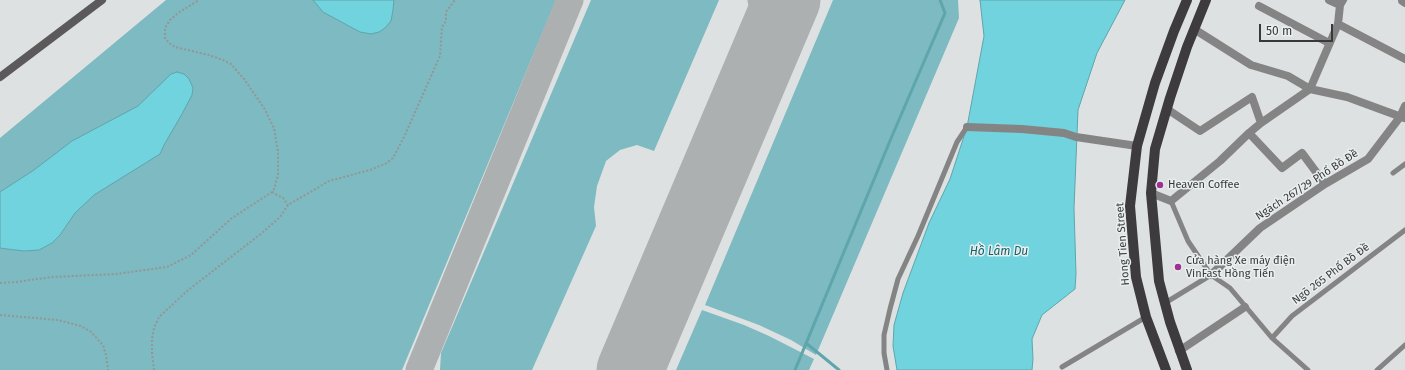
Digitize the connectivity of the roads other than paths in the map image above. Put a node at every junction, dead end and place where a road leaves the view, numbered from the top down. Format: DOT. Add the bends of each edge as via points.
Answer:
graph roads {
  1 [pos="102,0"];
  2 [pos="1187,0"];
  3 [pos="1206,0"];
  4 [pos="1329,0"];
  5 [pos="1402,0"];
  6 [pos="1342,3"];
  7 [pos="1405,3"];
  8 [pos="1259,6"];
  9 [pos="1338,24"];
  10 [pos="1194,29"];
  11 [pos="1329,43"];
  12 [pos="1404,56"];
  13 [pos="0,77"];
  14 [pos="1310,89"];
  15 [pos="1405,106"];
  16 [pos="1167,109"];
  17 [pos="1402,118"];
  18 [pos="1261,123"];
  19 [pos="966,127"];
  20 [pos="1249,133"];
  21 [pos="1137,146"];
  22 [pos="1405,164"];
  23 [pos="1394,173"];
  24 [pos="1325,184"];
  25 [pos="1151,193"];
  26 [pos="1171,201"];
  27 [pos="1405,230"];
  28 [pos="1211,275"];
  29 [pos="1165,303"];
  30 [pos="1245,307"];
  31 [pos="1146,317"];
  32 [pos="1272,338"];
  33 [pos="1405,345"];
  34 [pos="1179,350"];
  35 [pos="1062,367"];
  36 [pos="1165,369"];
  37 [pos="887,370"];
  38 [pos="1187,370"];
  39 [pos="1308,370"];
  40 [pos="1377,370"];
  1 -- 13 [label="street"];
  2 -- 21 [label="main road, Hong Tien Street" via="1155,84"];
  3 -- 10 [label="main road"];
  4 -- 6 [label="street"];
  5 -- 7 [label="street"];
  6 -- 9 [label="street"];
  8 -- 11 [label="street"];
  9 -- 11 [label="street"];
  9 -- 12 [label="street"];
  10 -- 14 [label="street" via="1251,65 1288,76"];
  10 -- 16 [label="main road"];
  11 -- 14 [label="street"];
  14 -- 17 [label="street" via="1347,97"];
  14 -- 18 [label="street"];
  15 -- 17 [label="street, Ngách 267/29 Phố Bồ Đề"];
  16 -- 18 [label="street" via="1200,132 1252,97"];
  16 -- 25 [label="main road" via="1155,149"];
  17 -- 24 [label="street, Ngách 267/29 Phố Bồ Đề" via="1368,159"];
  18 -- 20 [label="street"];
  19 -- 21 [label="street" via="1064,133"];
  19 -- 37 [label="lane" via="957,142 898,279 884,336"];
  20 -- 24 [label="street" via="1282,168 1302,153"];
  20 -- 26 [label="street" via="1220,161"];
  21 -- 31 [label="main road, Hong Tien Street" via="1130,206 1136,277"];
  22 -- 23 [label="lane"];
  24 -- 28 [label="street, Ngách 267/29 Phố Bồ Đề" via="1260,228"];
  25 -- 26 [label="street"];
  25 -- 29 [label="main road" via="1159,281"];
  26 -- 28 [label="lane" via="1188,241"];
  27 -- 32 [label="lane, Ngõ 265 Phố Bồ Đề" via="1292,316"];
  28 -- 29 [label="lane"];
  28 -- 30 [label="lane" via="1230,288"];
  29 -- 34 [label="main road"];
  30 -- 32 [label="lane"];
  30 -- 34 [label="street"];
  31 -- 35 [label="lane"];
  31 -- 36 [label="main road, Hong Tien Street"];
  32 -- 39 [label="lane"];
  33 -- 40 [label="lane"];
  34 -- 38 [label="main road"];
}
